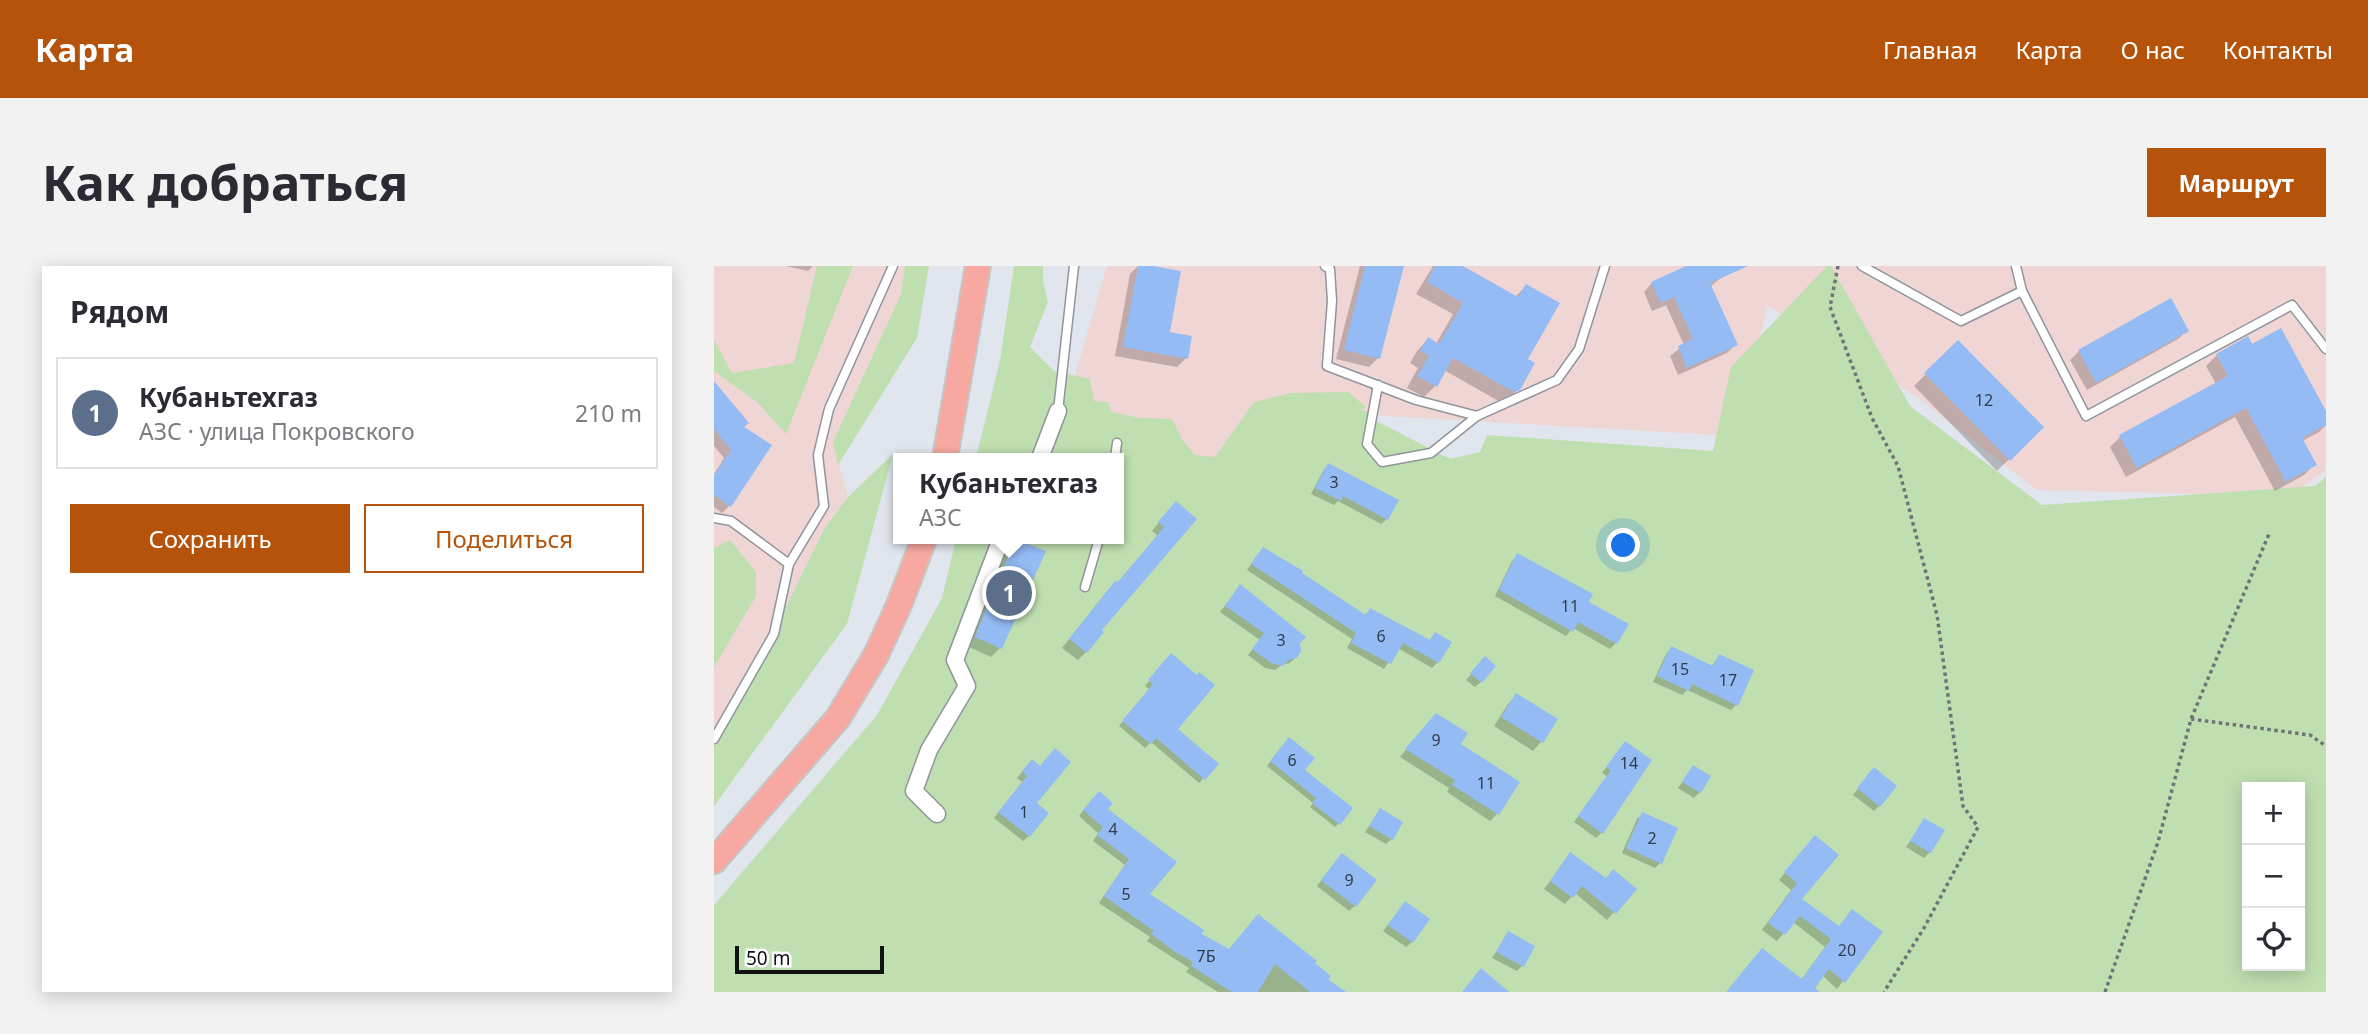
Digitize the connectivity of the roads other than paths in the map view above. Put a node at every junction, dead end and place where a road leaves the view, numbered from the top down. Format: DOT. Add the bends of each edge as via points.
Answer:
graph roads {
  1 [pos="893,266"];
  2 [pos="978,266"];
  3 [pos="1074,266"];
  4 [pos="1325,266"];
  5 [pos="1605,266"];
  6 [pos="1862,266"];
  7 [pos="2015,266"];
  8 [pos="2022,290"];
  9 [pos="2326,349"];
  10 [pos="1378,386"];
  11 [pos="1058,411"];
  12 [pos="1477,416"];
  13 [pos="1117,443"];
  14 [pos="946,453"];
  15 [pos="1042,453"];
  16 [pos="1116,453"];
  17 [pos="714,518"];
  18 [pos="922,544"];
  19 [pos="998,544"];
  20 [pos="1098,544"];
  21 [pos="789,564"];
  22 [pos="1085,587"];
  23 [pos="714,739"];
  24 [pos="937,814"];
  25 [pos="714,861"];
  1 -- 21 [label="lane" via="829,409 818,455 824,506"];
  2 -- 14 [label="main road"];
  3 -- 11 [label="lane"];
  4 -- 10 [label="lane" via="1331,269 1332,301 1327,366"];
  5 -- 12 [label="lane" via="1579,349 1557,380"];
  6 -- 8 [label="lane" via="1961,321"];
  7 -- 8 [label="lane"];
  8 -- 9 [label="lane" via="2087,416 2292,304"];
  10 -- 12 [label="lane"];
  10 -- 12 [label="lane" via="1367,444 1382,462 1431,453"];
  11 -- 15 [label="street"];
  13 -- 16 [label="lane"];
  17 -- 21 [label="lane" via="731,521"];
  18 -- 25 [label="main road" via="876,655 838,718"];
  19 -- 24 [label="street" via="955,660 967,686 929,750 914,791"];
  20 -- 22 [label="lane"];
  21 -- 23 [label="lane" via="774,634"];
}
